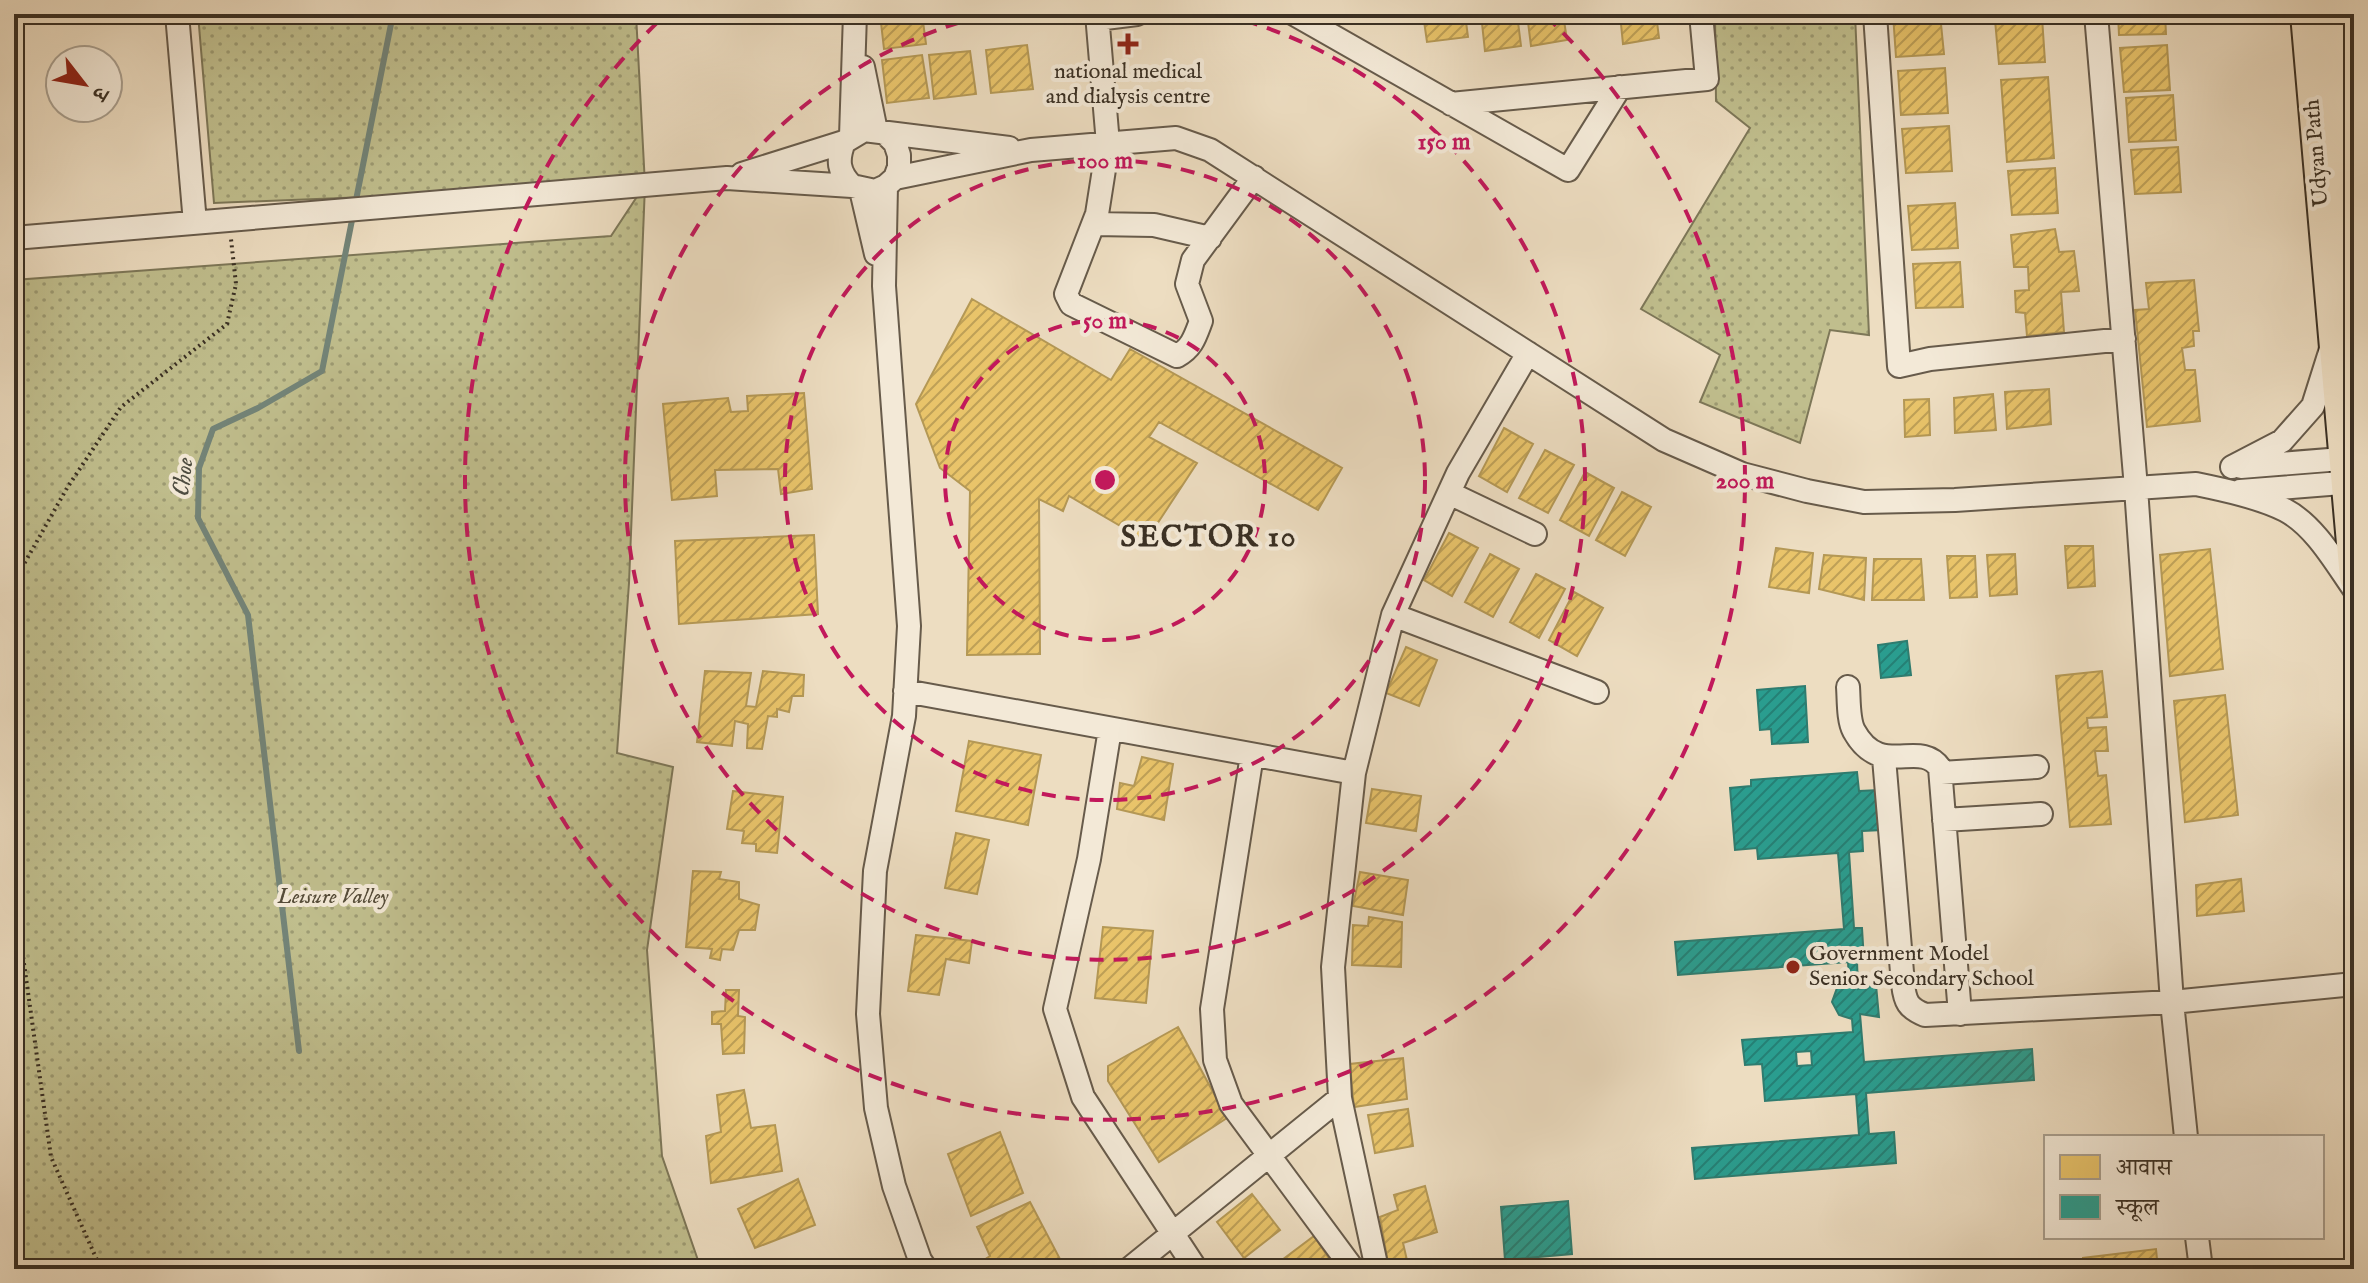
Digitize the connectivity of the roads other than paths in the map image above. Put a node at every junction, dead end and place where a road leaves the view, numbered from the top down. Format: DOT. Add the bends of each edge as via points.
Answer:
graph roads {
  1 [pos="177,14"];
  2 [pos="1137,14"];
  3 [pos="1294,14"];
  4 [pos="1701,14"];
  5 [pos="1875,14"];
  6 [pos="2096,14"];
  7 [pos="2305,14"];
  8 [pos="2328,14"];
  9 [pos="1097,16"];
  10 [pos="855,22"];
  11 [pos="2330,43"];
  12 [pos="1620,87"];
  13 [pos="2354,89"];
  14 [pos="1451,104"];
  15 [pos="882,133"];
  16 [pos="848,139"];
  17 [pos="1108,144"];
  18 [pos="1031,150"];
  19 [pos="2338,171"];
  20 [pos="1254,177"];
  21 [pos="727,178"];
  22 [pos="890,182"];
  23 [pos="856,188"];
  24 [pos="195,223"];
  25 [pos="1094,224"];
  26 [pos="14,238"];
  27 [pos="1210,238"];
  28 [pos="884,286"];
  29 [pos="2352,287"];
  30 [pos="2344,334"];
  31 [pos="2124,339"];
  32 [pos="1528,353"];
  33 [pos="2232,467"];
  34 [pos="2349,471"];
  35 [pos="2196,484"];
  36 [pos="2136,488"];
  37 [pos="2232,492"];
  38 [pos="1449,493"];
  39 [pos="1535,534"];
  40 [pos="2354,578"];
  41 [pos="2354,589"];
  42 [pos="1393,615"];
  43 [pos="1848,687"];
  44 [pos="905,691"];
  45 [pos="1597,692"];
  46 [pos="1110,729"];
  47 [pos="1252,755"];
  48 [pos="1884,758"];
  49 [pos="2037,767"];
  50 [pos="1354,773"];
  51 [pos="1941,773"];
  52 [pos="2041,814"];
  53 [pos="1944,820"];
  54 [pos="2354,984"];
  55 [pos="2172,1002"];
  56 [pos="1960,1014"];
  57 [pos="1340,1098"];
  58 [pos="2186,1135"];
  59 [pos="1269,1155"];
  60 [pos="1171,1235"];
  61 [pos="2197,1239"];
  62 [pos="926,1269"];
  63 [pos="1129,1269"];
  64 [pos="1196,1269"];
  65 [pos="1353,1269"];
  66 [pos="1377,1269"];
  67 [pos="2201,1269"];
  1 -- 24 [label="street"];
  2 -- 9 [label="street"];
  3 -- 14 [label="street"];
  4 -- 12 [label="street" via="1707,79"];
  5 -- 31 [label="street" via="1899,366"];
  6 -- 31 [label="street"];
  7 -- 19 [label="main road, Udyan Path"];
  8 -- 11 [label="main road, Udyan Path"];
  9 -- 17 [label="street"];
  10 -- 15 [label="street"];
  10 -- 16 [label="street"];
  11 -- 13 [label="main road"];
  11 -- 19 [label="main road, Udyan Path"];
  12 -- 14 [label="street"];
  12 -- 14 [label="street" via="1568,170"];
  15 -- 16 [label="street" via="864,130"];
  15 -- 18 [label="street"];
  15 -- 22 [label="street" via="895,143 899,155"];
  16 -- 21 [label="street"];
  16 -- 23 [label="street" via="839,166"];
  17 -- 18 [label="street"];
  17 -- 20 [label="street" via="1176,138 1210,150"];
  17 -- 25 [label="street"];
  18 -- 22 [label="street"];
  19 -- 29 [label="main road, Udyan Path"];
  19 -- 30 [label="main road, Udyan Path"];
  20 -- 27 [label="street"];
  20 -- 32 [label="street"];
  21 -- 23 [label="street"];
  21 -- 24 [label="street"];
  22 -- 23 [label="street" via="875,191"];
  22 -- 28 [label="street"];
  23 -- 28 [label="street"];
  24 -- 26 [label="street"];
  25 -- 27 [label="street" via="1154,225"];
  25 -- 27 [label="street" via="1067,300 1177,356 1191,346 1201,321 1187,284 1197,253"];
  28 -- 44 [label="street" via="909,626"];
  29 -- 30 [label="main road, Udyan Path"];
  30 -- 33 [label="street" via="2313,406 2282,441"];
  30 -- 34 [label="main road, Udyan Path"];
  31 -- 36 [label="street"];
  32 -- 36 [label="street" via="1664,440 1742,474 1807,491 1864,502"];
  32 -- 38 [label="street"];
  33 -- 34 [label="street"];
  33 -- 35 [label="street"];
  34 -- 37 [label="street"];
  34 -- 40 [label="main road, Udyan Path"];
  35 -- 36 [label="street"];
  35 -- 37 [label="street"];
  36 -- 55 [label="street"];
  37 -- 41 [label="street" via="2286,511 2318,539"];
  38 -- 39 [label="street"];
  38 -- 42 [label="street"];
  42 -- 45 [label="street"];
  42 -- 50 [label="street"];
  43 -- 48 [label="street" via="1853,729"];
  44 -- 46 [label="street"];
  44 -- 62 [label="street" via="875,871 868,1014 876,1108 894,1186"];
  46 -- 47 [label="street"];
  46 -- 60 [label="street" via="1089,859 1055,1009 1083,1097"];
  47 -- 50 [label="street"];
  47 -- 59 [label="street" via="1212,1009 1215,1060 1231,1104"];
  48 -- 51 [label="street" via="1926,755 1934,758"];
  48 -- 56 [label="street" via="1905,1001 1925,1015"];
  49 -- 51 [label="street"];
  50 -- 57 [label="street" via="1333,967"];
  51 -- 53 [label="street"];
  52 -- 53 [label="street"];
  53 -- 56 [label="street"];
  54 -- 55 [label="street"];
  55 -- 56 [label="street"];
  55 -- 58 [label="street"];
  57 -- 59 [label="street"];
  57 -- 66 [label="street"];
  59 -- 60 [label="street"];
  59 -- 65 [label="street"];
  60 -- 63 [label="street"];
  60 -- 64 [label="street"];
  61 -- 67 [label="street"];
}
